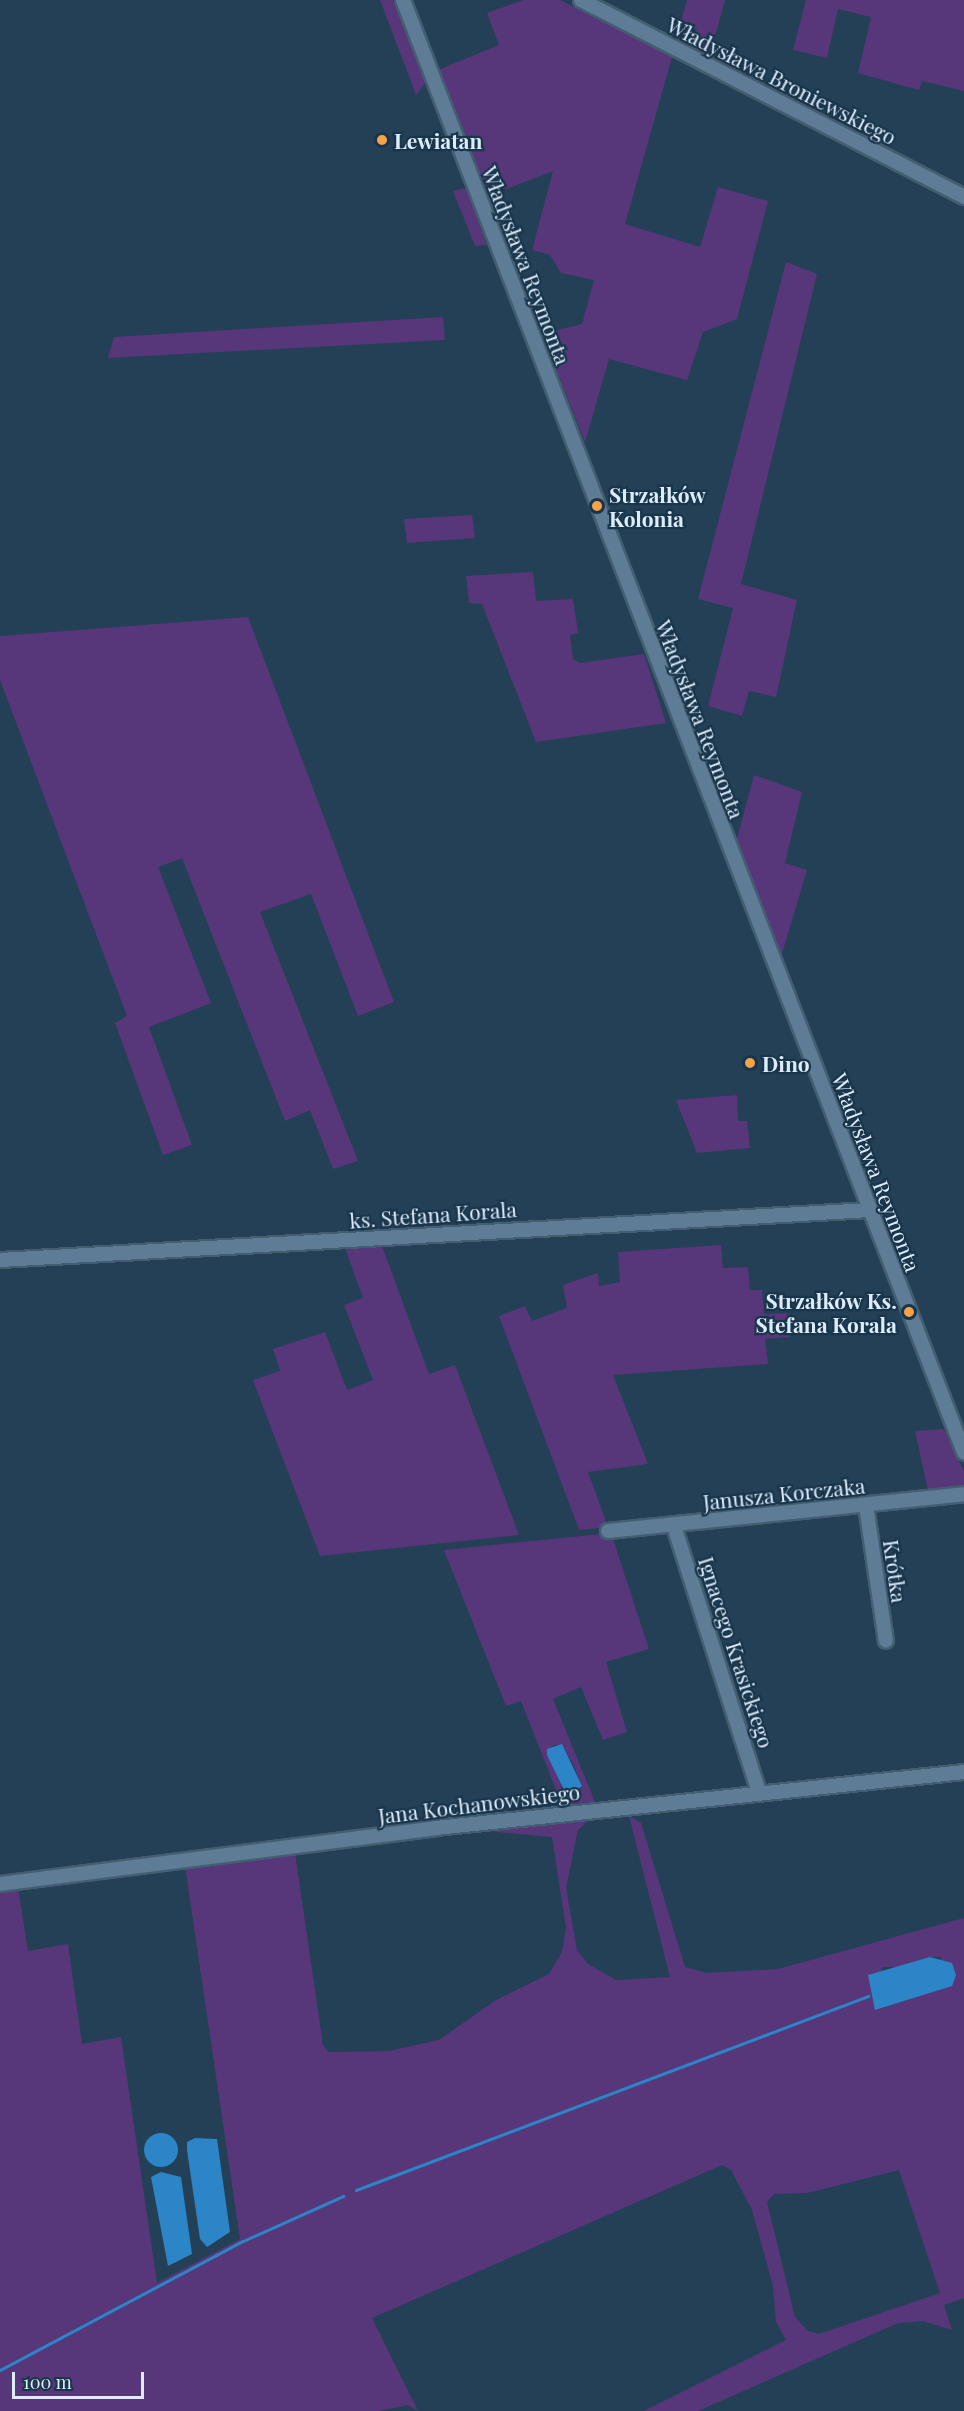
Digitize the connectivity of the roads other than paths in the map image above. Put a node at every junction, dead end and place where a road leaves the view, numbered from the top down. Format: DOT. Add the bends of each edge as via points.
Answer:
graph roads {
  1 [pos="403,0"];
  2 [pos="581,0"];
  3 [pos="964,197"];
  4 [pos="869,1210"];
  5 [pos="0,1260"];
  6 [pos="964,1452"];
  7 [pos="964,1494"];
  8 [pos="866,1506"];
  9 [pos="674,1526"];
  10 [pos="608,1531"];
  11 [pos="886,1641"];
  12 [pos="964,1772"];
  13 [pos="759,1792"];
  14 [pos="0,1884"];
  1 -- 4 [label="street, Władysława Reymonta"];
  2 -- 3 [label="street, Władysława Broniewskiego"];
  4 -- 5 [label="street, ks. Stefana Korala"];
  4 -- 6 [label="street, Władysława Reymonta"];
  7 -- 8 [label="street, Janusza Korczaka"];
  8 -- 9 [label="street, Janusza Korczaka"];
  8 -- 11 [label="street, Krótka"];
  9 -- 10 [label="street, Janusza Korczaka"];
  9 -- 13 [label="street, Ignacego Krasickiego"];
  12 -- 13 [label="street, Jana Kochanowskiego"];
  13 -- 14 [label="street, Jana Kochanowskiego"];
}
